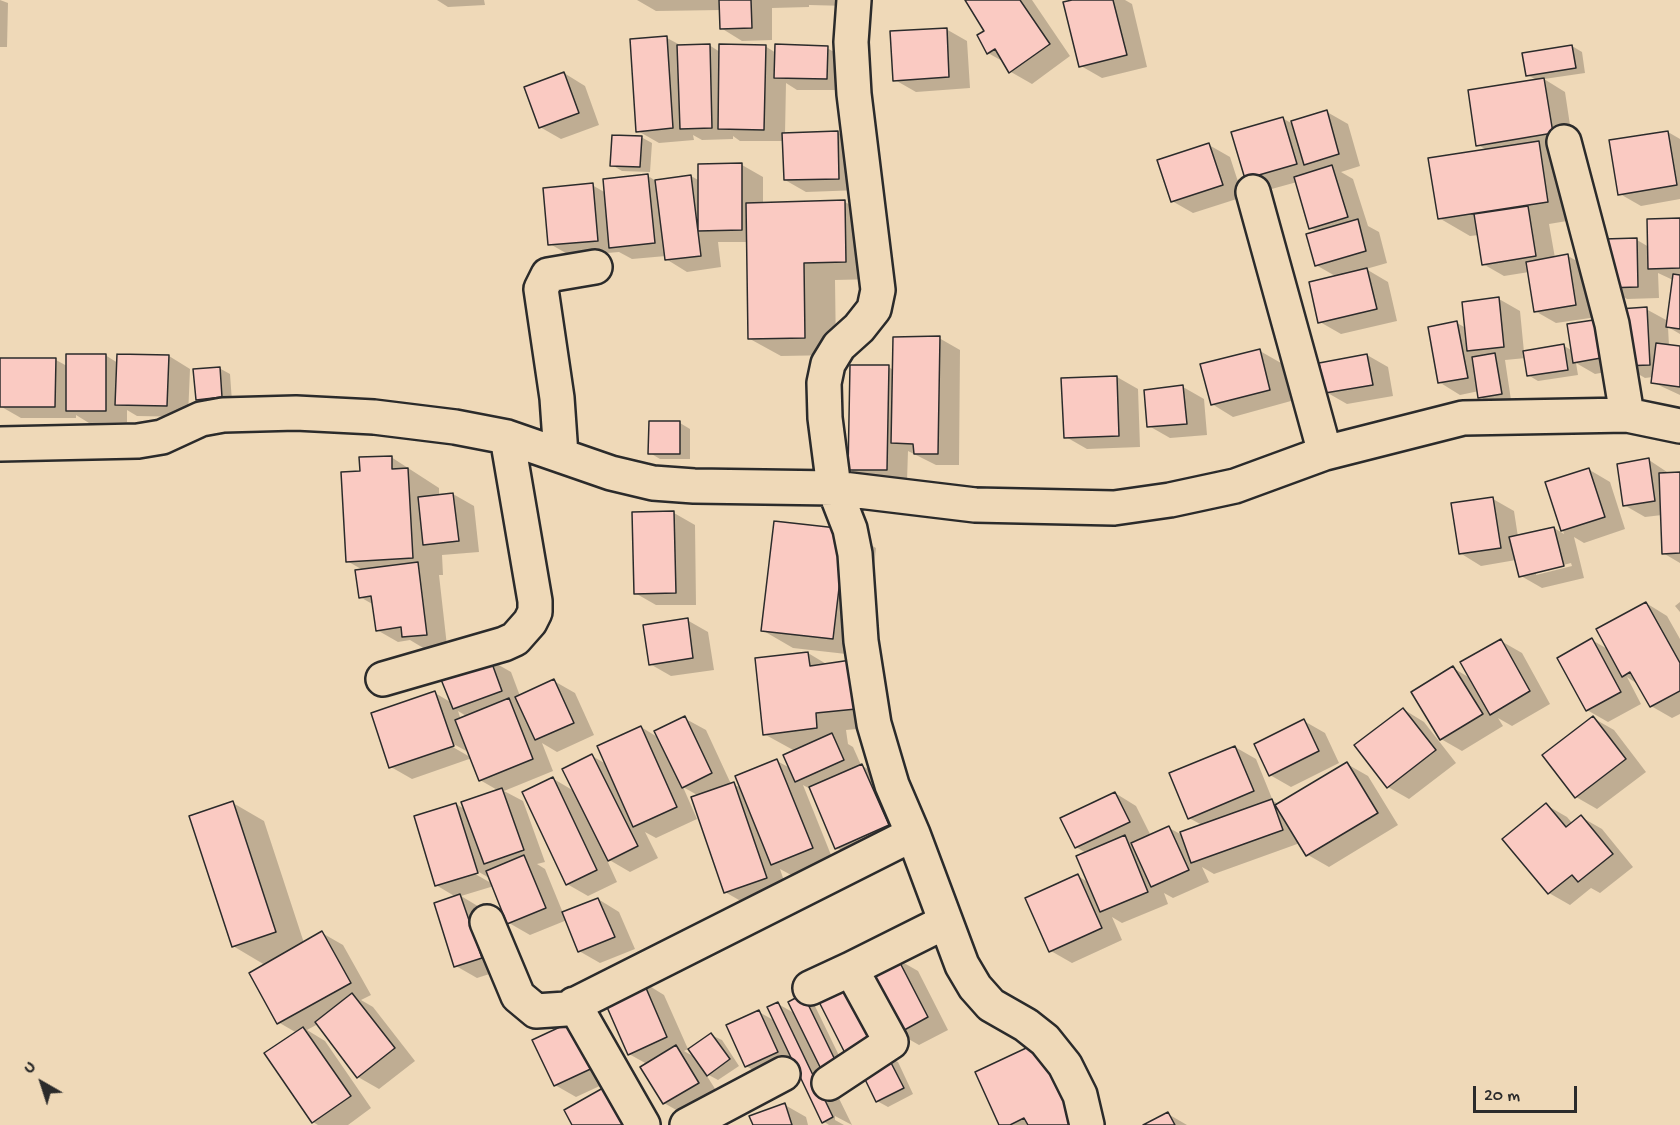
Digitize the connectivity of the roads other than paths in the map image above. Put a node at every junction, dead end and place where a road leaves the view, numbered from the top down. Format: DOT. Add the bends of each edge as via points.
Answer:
graph roads {
  1 [pos="854,0"];
  2 [pos="1564,142"];
  3 [pos="1253,192"];
  4 [pos="595,267"];
  5 [pos="1627,415"];
  6 [pos="1680,426"];
  7 [pos="507,437"];
  8 [pos="0,444"];
  9 [pos="1325,453"];
  10 [pos="561,455"];
  11 [pos="834,488"];
  12 [pos="383,679"];
  13 [pos="914,834"];
  14 [pos="487,922"];
  15 [pos="945,922"];
  16 [pos="851,969"];
  17 [pos="810,988"];
  18 [pos="574,1005"];
  19 [pos="783,1074"];
  20 [pos="829,1083"];
  21 [pos="643,1125"];
  22 [pos="687,1125"];
  23 [pos="1087,1125"];
  1 -- 11 [label="street" via="854,94 878,290 874,309 839,346 828,364 825,417"];
  2 -- 5 [label="street" via="1612,324"];
  3 -- 9 [label="street"];
  4 -- 10 [label="street" via="548,275 541,289 558,398"];
  5 -- 6 [label="street"];
  5 -- 9 [label="street" via="1463,418"];
  7 -- 8 [label="street" via="374,417 296,413 201,418 162,437 138,441"];
  7 -- 10 [label="street"];
  7 -- 12 [label="street" via="535,601 530,622 504,644"];
  9 -- 11 [label="street" via="1235,486 1114,508 975,505"];
  10 -- 11 [label="street" via="653,483"];
  11 -- 13 [label="street" via="850,528 855,554 861,640 874,724 892,785"];
  13 -- 15 [label="street"];
  13 -- 18 [label="street"];
  14 -- 18 [label="street" via="518,996 536,1011"];
  15 -- 16 [label="street"];
  15 -- 23 [label="street" via="975,987 992,1005 1045,1040 1065,1065 1080,1095"];
  16 -- 17 [label="street"];
  16 -- 20 [label="street" via="891,1042"];
  18 -- 21 [label="street"];
  19 -- 22 [label="street"];
}
